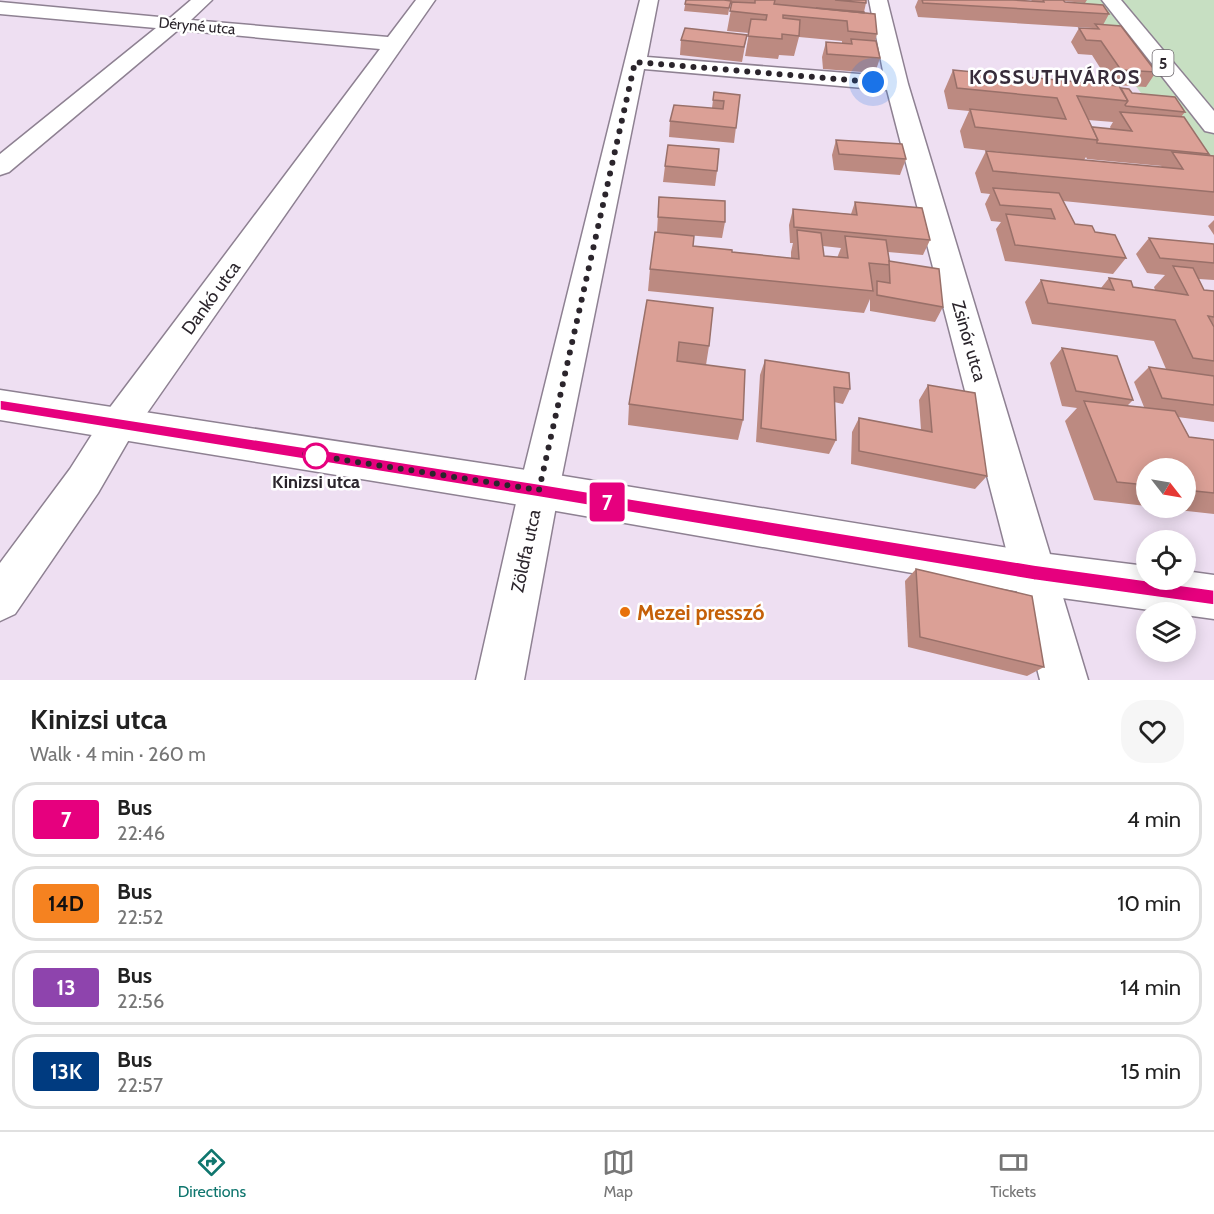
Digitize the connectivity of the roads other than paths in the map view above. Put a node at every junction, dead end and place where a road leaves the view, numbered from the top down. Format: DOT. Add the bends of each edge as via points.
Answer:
graph roads {
  1 [pos="203,0"];
  2 [pos="426,0"];
  3 [pos="649,0"];
  4 [pos="878,0"];
  5 [pos="1112,0"];
  6 [pos="0,8"];
  7 [pos="175,23"];
  8 [pos="394,44"];
  9 [pos="635,62"];
  10 [pos="897,84"];
  11 [pos="1214,126"];
  12 [pos="11,148"];
  13 [pos="0,167"];
  14 [pos="0,405"];
  15 [pos="118,425"];
  16 [pos="539,490"];
  17 [pos="1034,573"];
  18 [pos="1214,597"];
  19 [pos="0,599"];
  20 [pos="500,680"];
  21 [pos="1064,680"];
  1 -- 7 [label="street"];
  2 -- 8 [label="street, Dankó utca"];
  3 -- 9 [label="street, Zöldfa utca"];
  4 -- 10 [label="street, Zsinór utca"];
  5 -- 11 [label="street, 5"];
  6 -- 7 [label="street, Déryné utca"];
  7 -- 8 [label="street, Déryné utca"];
  7 -- 12 [label="street"];
  8 -- 15 [label="street, Dankó utca"];
  9 -- 10 [label="street"];
  9 -- 16 [label="street, Zöldfa utca"];
  10 -- 17 [label="street, Zsinór utca"];
  12 -- 13 [label="street"];
  14 -- 15 [label="street"];
  15 -- 16 [label="street"];
  15 -- 19 [label="street, Dankó utca" via="84,481"];
  16 -- 17 [label="street"];
  16 -- 20 [label="street, Zöldfa utca"];
  17 -- 18 [label="street"];
  17 -- 21 [label="street, Zsinór utca"];
}
